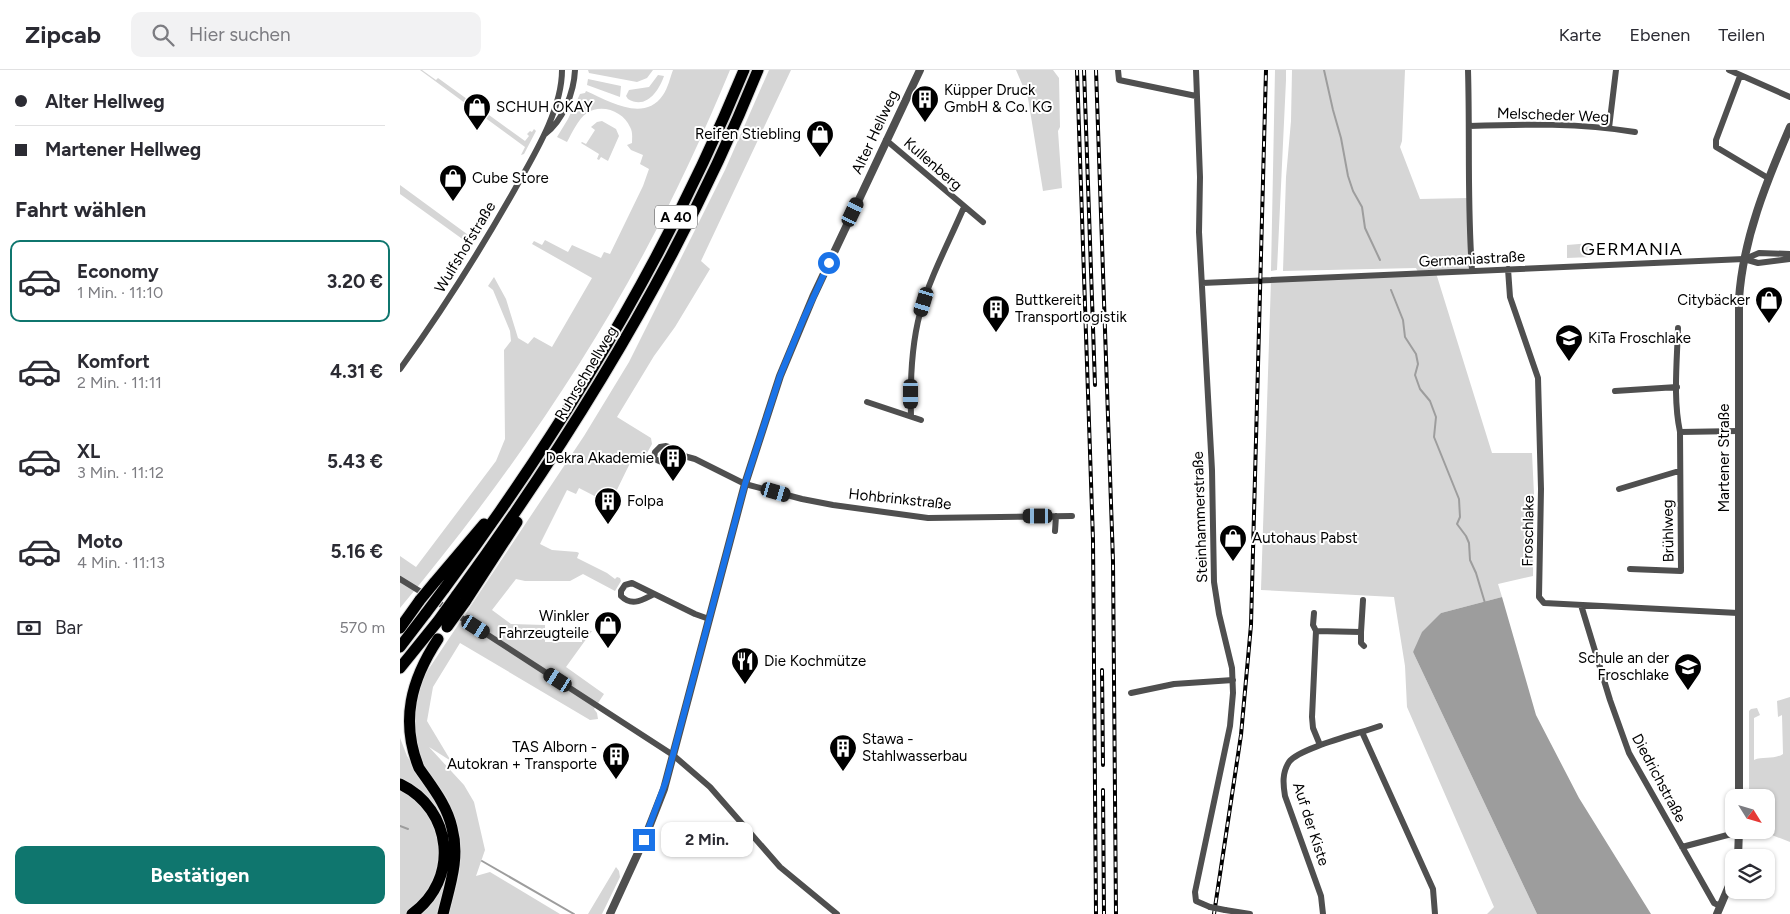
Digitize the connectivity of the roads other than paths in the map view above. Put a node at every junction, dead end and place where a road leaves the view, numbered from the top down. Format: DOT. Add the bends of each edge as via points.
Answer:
graph roads {
  1 [pos="562,70"];
  2 [pos="575,70"];
  3 [pos="744,70"];
  4 [pos="758,70"];
  5 [pos="920,70"];
  6 [pos="1118,70"];
  7 [pos="1196,70"];
  8 [pos="1468,70"];
  9 [pos="1616,70"];
  10 [pos="1729,70"];
  11 [pos="1740,76"];
  12 [pos="1196,96"];
  13 [pos="1790,97"];
  14 [pos="1470,126"];
  15 [pos="1790,127"];
  16 [pos="1609,128"];
  17 [pos="1635,132"];
  18 [pos="545,134"];
  19 [pos="886,140"];
  20 [pos="1768,178"];
  21 [pos="964,207"];
  22 [pos="983,222"];
  23 [pos="1790,254"];
  24 [pos="1744,259"];
  25 [pos="1790,259"];
  26 [pos="1508,269"];
  27 [pos="1472,270"];
  28 [pos="1202,283"];
  29 [pos="1678,328"];
  30 [pos="400,369"];
  31 [pos="1677,387"];
  32 [pos="1615,391"];
  33 [pos="867,402"];
  34 [pos="911,416"];
  35 [pos="921,420"];
  36 [pos="1738,431"];
  37 [pos="1680,432"];
  38 [pos="684,456"];
  39 [pos="1679,471"];
  40 [pos="745,484"];
  41 [pos="517,487"];
  42 [pos="1618,488"];
  43 [pos="1056,516"];
  44 [pos="1072,516"];
  45 [pos="1056,531"];
  46 [pos="1630,569"];
  47 [pos="400,579"];
  48 [pos="654,594"];
  49 [pos="1363,600"];
  50 [pos="1581,604"];
  51 [pos="419,606"];
  52 [pos="1314,613"];
  53 [pos="1738,613"];
  54 [pos="709,619"];
  55 [pos="400,621"];
  56 [pos="442,624"];
  57 [pos="400,628"];
  58 [pos="1316,631"];
  59 [pos="1361,632"];
  60 [pos="438,639"];
  61 [pos="1364,646"];
  62 [pos="400,647"];
  63 [pos="400,668"];
  64 [pos="1233,680"];
  65 [pos="406,681"];
  66 [pos="1131,693"];
  67 [pos="1380,726"];
  68 [pos="1362,732"];
  69 [pos="1320,745"];
  70 [pos="673,755"];
  71 [pos="400,784"];
  72 [pos="1739,789"];
  73 [pos="1725,835"];
  74 [pos="1682,847"];
  75 [pos="1725,894"];
  76 [pos="1718,910"];
  77 [pos="412,914"];
  78 [pos="443,914"];
  79 [pos="610,914"];
  80 [pos="837,914"];
  81 [pos="1250,914"];
  82 [pos="1323,914"];
  83 [pos="1435,914"];
  1 -- 18 [label="street, Wulfshofstraße" via="561,89"];
  2 -- 18 [label="street, Wulfshofstraße" via="564,108 552,129"];
  3 -- 41 [label="highway, Ruhrschnellweg / A 40" via="697,175 645,276"];
  4 -- 56 [label="highway, Ruhrschnellweg / A 40, bridge" via="676,247 604,374"];
  5 -- 19 [label="street, Alter Hellweg"];
  6 -- 12 [label="street" via="1119,80"];
  7 -- 12 [label="street, Steinhammerstraße"];
  8 -- 14 [label="street"];
  9 -- 16 [label="street"];
  10 -- 11 [label="street"];
  11 -- 13 [label="street"];
  11 -- 20 [label="street" via="1716,147"];
  12 -- 28 [label="street, Steinhammerstraße"];
  14 -- 16 [label="street, Melscheder Weg"];
  14 -- 27 [label="street" via="1468,198"];
  15 -- 20 [label="street, Martener Straße"];
  16 -- 17 [label="street, Melscheder Weg"];
  18 -- 30 [label="street, Wulfshofstraße" via="487,238"];
  19 -- 21 [label="street, Kullenberg"];
  19 -- 40 [label="street, Alter Hellweg" via="787,357"];
  20 -- 24 [label="street, Martener Straße"];
  21 -- 22 [label="street, Kullenberg"];
  21 -- 34 [label="street, Kullenberg" via="927,290 920,314 911,375"];
  23 -- 24 [label="street, Germaniastraße" via="1760,253"];
  24 -- 25 [label="street, Germaniastraße" via="1758,263"];
  24 -- 26 [label="street, Germaniastraße"];
  24 -- 36 [label="street, Martener Straße" via="1739,299"];
  26 -- 27 [label="street, Germaniastraße"];
  26 -- 50 [label="street, Froschlake" via="1510,297 1538,378 1539,597 1544,603"];
  27 -- 28 [label="street, Germaniastraße"];
  28 -- 64 [label="street, Steinhammerstraße" via="1214,582"];
  29 -- 31 [label="street, Brühlweg"];
  31 -- 32 [label="street"];
  31 -- 37 [label="street, Brühlweg"];
  33 -- 34 [label="street"];
  34 -- 35 [label="street"];
  36 -- 37 [label="street"];
  36 -- 53 [label="street, Martener Straße"];
  37 -- 39 [label="street, Brühlweg"];
  38 -- 40 [label="street"];
  39 -- 42 [label="street, Brühlweg"];
  39 -- 46 [label="street, Brühlweg" via="1681,571"];
  40 -- 43 [label="street, Hohbrinkstraße" via="823,503 928,518"];
  40 -- 54 [label="street, Alter Hellweg"];
  41 -- 51 [label="highway, bridge" via="467,542"];
  41 -- 51 [label="highway, Ruhrschnellweg / A 40, bridge" via="444,589"];
  43 -- 44 [label="street, Hohbrinkstraße"];
  43 -- 45 [label="street"];
  47 -- 70 [label="street"];
  48 -- 48 [label="street" via="632,583 620,591 629,602"];
  48 -- 54 [label="street"];
  49 -- 59 [label="street"];
  50 -- 53 [label="street, Froschlake"];
  50 -- 74 [label="street, Diedrichstraße" via="1629,753"];
  51 -- 55 [label="highway"];
  51 -- 57 [label="highway"];
  51 -- 62 [label="highway, Ruhrschnellweg / A 40"];
  52 -- 58 [label="street"];
  53 -- 72 [label="street, Martener Straße"];
  54 -- 70 [label="street, Alter Hellweg"];
  56 -- 60 [label="highway"];
  56 -- 63 [label="highway, Ruhrschnellweg / A 40"];
  58 -- 59 [label="street"];
  58 -- 69 [label="street" via="1312,717"];
  59 -- 61 [label="street"];
  60 -- 65 [label="highway"];
  60 -- 78 [label="highway" via="412,684 403,723 410,752 440,797 452,827 455,862"];
  64 -- 66 [label="street" via="1174,684"];
  64 -- 81 [label="street, Steinhammerstraße, bridge" via="1230,726 1195,892 1196,901 1210,907"];
  67 -- 68 [label="street, Auf der Kiste"];
  68 -- 69 [label="street, Auf der Kiste"];
  68 -- 83 [label="street" via="1433,890"];
  69 -- 82 [label="street, Auf der Kiste" via="1290,760 1283,783 1323,901"];
  70 -- 79 [label="street, Alter Hellweg" via="654,816"];
  70 -- 80 [label="street" via="728,806 780,868"];
  71 -- 77 [label="highway" via="428,806 440,827 444,846 444,863 437,884 424,904"];
  73 -- 74 [label="street"];
  74 -- 76 [label="street, Diedrichstraße"];
  75 -- 76 [label="street"];
}
